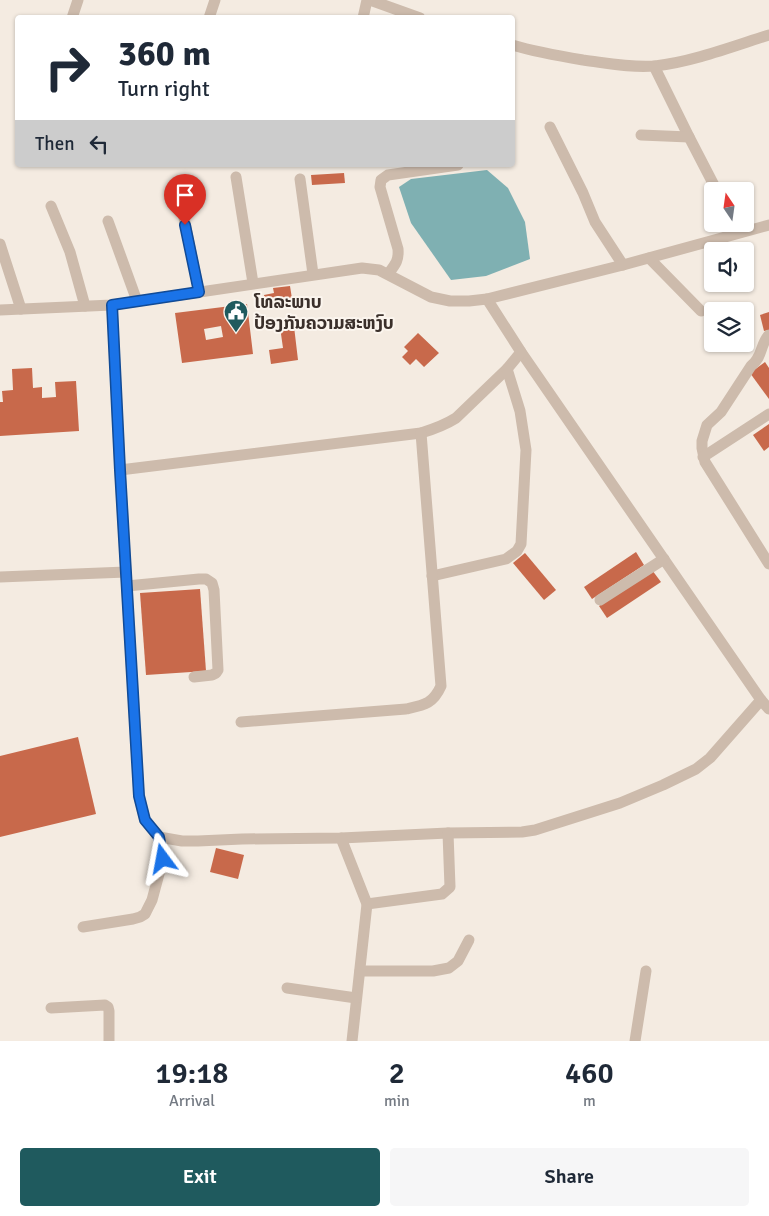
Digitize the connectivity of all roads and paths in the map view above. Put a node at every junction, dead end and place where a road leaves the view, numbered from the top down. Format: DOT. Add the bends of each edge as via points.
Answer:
graph roads {
  1 [pos="78,0"];
  2 [pos="214,0"];
  3 [pos="368,0"];
  4 [pos="73,15"];
  5 [pos="210,15"];
  6 [pos="364,15"];
  7 [pos="411,15"];
  8 [pos="769,35"];
  9 [pos="515,46"];
  10 [pos="654,66"];
  11 [pos="550,127"];
  12 [pos="641,135"];
  13 [pos="689,137"];
  14 [pos="451,167"];
  15 [pos="236,177"];
  16 [pos="300,179"];
  17 [pos="712,182"];
  18 [pos="51,206"];
  19 [pos="183,213"];
  20 [pos="108,221"];
  21 [pos="769,225"];
  22 [pos="754,226"];
  23 [pos="725,232"];
  24 [pos="0,244"];
  25 [pos="649,258"];
  26 [pos="622,265"];
  27 [pos="313,274"];
  28 [pos="388,274"];
  29 [pos="253,283"];
  30 [pos="199,292"];
  31 [pos="487,299"];
  32 [pos="137,301"];
  33 [pos="112,305"];
  34 [pos="85,306"];
  35 [pos="21,309"];
  36 [pos="0,310"];
  37 [pos="701,311"];
  38 [pos="769,335"];
  39 [pos="521,352"];
  40 [pos="507,368"];
  41 [pos="769,414"];
  42 [pos="421,433"];
  43 [pos="703,457"];
  44 [pos="120,470"];
  45 [pos="664,559"];
  46 [pos="769,564"];
  47 [pos="126,572"];
  48 [pos="432,576"];
  49 [pos="0,577"];
  50 [pos="127,586"];
  51 [pos="600,600"];
  52 [pos="194,677"];
  53 [pos="765,705"];
  54 [pos="241,722"];
  55 [pos="448,833"];
  56 [pos="159,837"];
  57 [pos="341,838"];
  58 [pos="367,904"];
  59 [pos="83,927"];
  60 [pos="469,940"];
  61 [pos="360,971"];
  62 [pos="646,971"];
  63 [pos="287,988"];
  64 [pos="356,998"];
  65 [pos="51,1008"];
  66 [pos="109,1041"];
  67 [pos="352,1041"];
  68 [pos="635,1041"];
  1 -- 4 [label="street"];
  2 -- 5 [label="street"];
  3 -- 6 [label="street"];
  3 -- 7 [label="street"];
  8 -- 10 [label="street"];
  9 -- 10 [label="street" via="623,66"];
  10 -- 13 [label="street"];
  11 -- 26 [label="street" via="595,222"];
  12 -- 13 [label="street"];
  13 -- 17 [label="street"];
  14 -- 28 [label="street" via="388,176 381,180 380,187 399,257"];
  15 -- 29 [label="street"];
  16 -- 27 [label="street"];
  18 -- 34 [label="street" via="70,252"];
  19 -- 30 [label="street"];
  20 -- 32 [label="street"];
  21 -- 22 [label="street"];
  23 -- 25 [label="street"];
  24 -- 35 [label="street"];
  25 -- 26 [label="street"];
  25 -- 37 [label="street"];
  26 -- 31 [label="street"];
  27 -- 28 [label="street" via="362,268"];
  27 -- 29 [label="street"];
  28 -- 31 [label="street" via="431,297 450,301"];
  29 -- 30 [label="street"];
  30 -- 32 [label="street"];
  31 -- 39 [label="street"];
  32 -- 33 [label="street"];
  33 -- 34 [label="street"];
  33 -- 44 [label="street"];
  34 -- 35 [label="street"];
  35 -- 36 [label="street"];
  38 -- 43 [label="street" via="759,358 721,412 707,425 702,441"];
  39 -- 40 [label="street"];
  39 -- 45 [label="street"];
  40 -- 42 [label="street" via="456,418"];
  40 -- 48 [label="street" via="520,411 526,450 521,544 506,559"];
  41 -- 43 [label="street"];
  42 -- 44 [label="street"];
  42 -- 48 [label="street"];
  43 -- 46 [label="street"];
  44 -- 47 [label="street"];
  45 -- 51 [label="street"];
  45 -- 53 [label="street"];
  47 -- 49 [label="street"];
  47 -- 50 [label="street"];
  48 -- 54 [label="street" via="441,686 436,697 423,705 406,709"];
  50 -- 52 [label="street" via="199,579 212,583 218,670 212,675"];
  50 -- 56 [label="street" via="139,796 145,820"];
  53 -- 55 [label="street" via="710,758 663,786 535,830"];
  55 -- 57 [label="street"];
  55 -- 58 [label="street" via="448,890 442,894"];
  56 -- 57 [label="street" via="182,841"];
  56 -- 59 [label="street" via="163,859 145,914"];
  57 -- 58 [label="street"];
  58 -- 61 [label="street"];
  60 -- 61 [label="street" via="458,961 448,968"];
  61 -- 64 [label="street"];
  62 -- 68 [label="street"];
  63 -- 64 [label="street"];
  64 -- 67 [label="street"];
  65 -- 66 [label="street" via="105,1005 109,1011"];
}
